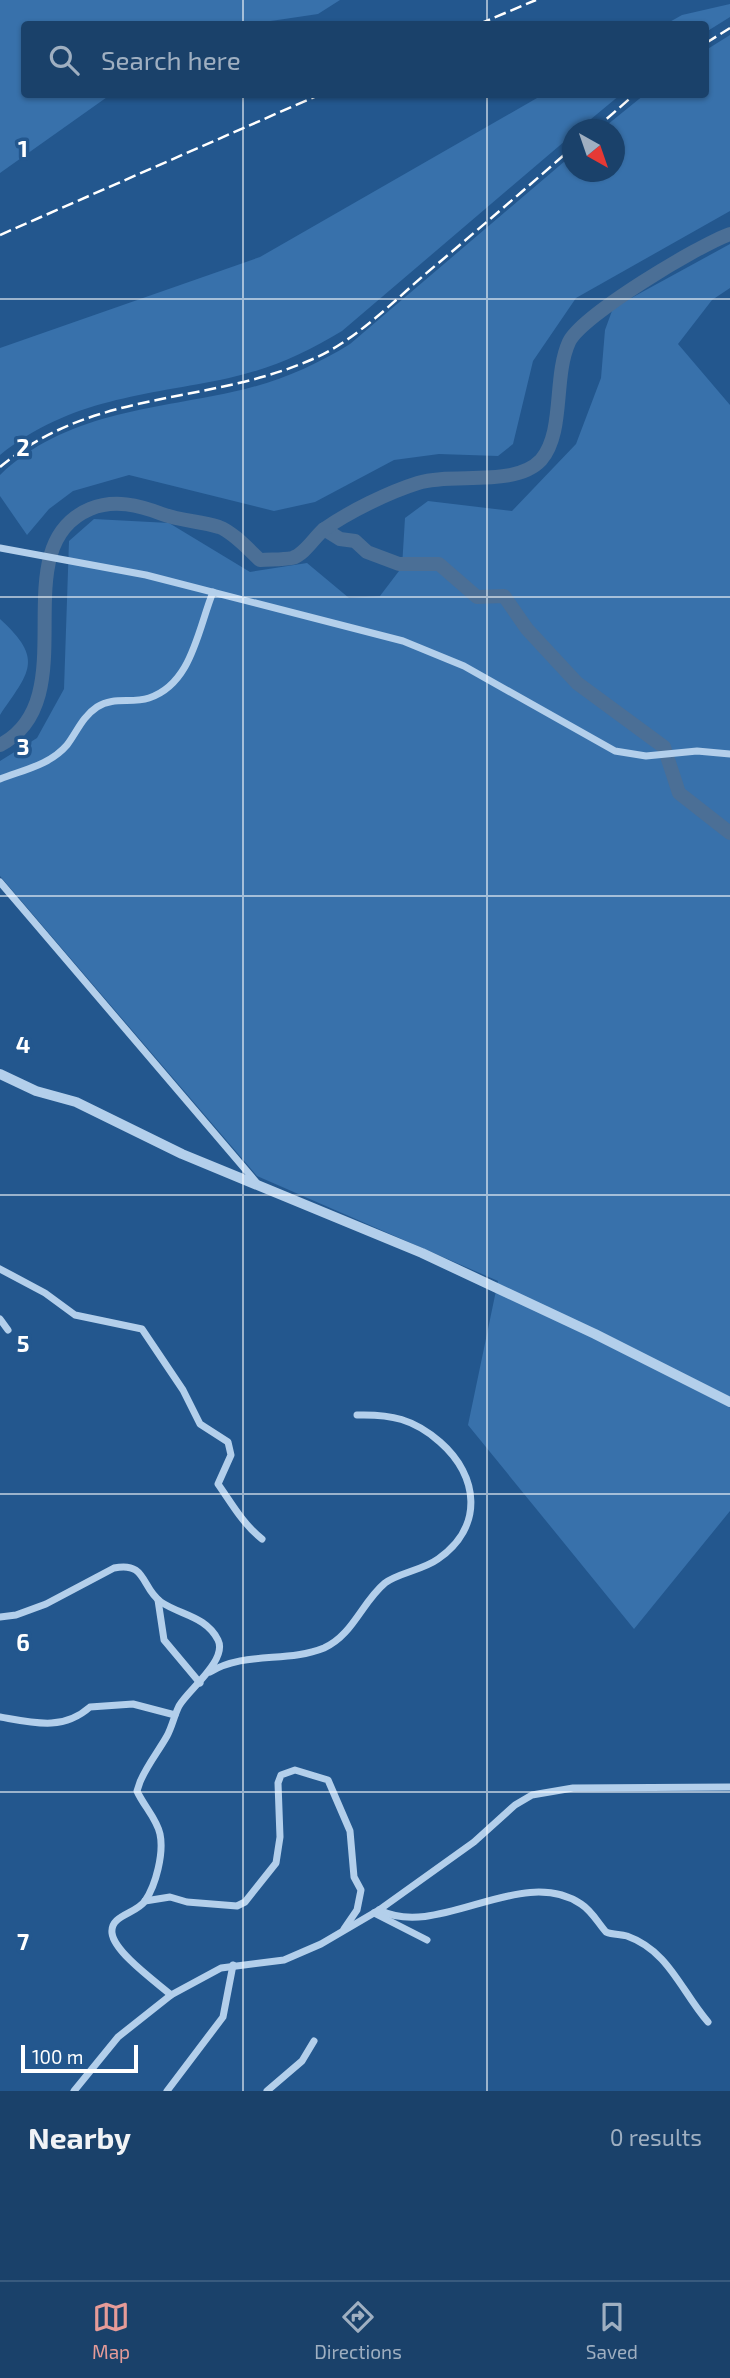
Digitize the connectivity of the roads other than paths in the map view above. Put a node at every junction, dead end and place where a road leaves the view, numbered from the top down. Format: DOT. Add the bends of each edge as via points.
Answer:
graph roads {
  1 [pos="0,548"];
  2 [pos="213,592"];
  3 [pos="730,754"];
  4 [pos="0,779"];
  5 [pos="0,882"];
  6 [pos="0,1074"];
  7 [pos="260,1185"];
  8 [pos="0,1269"];
  9 [pos="0,1319"];
  10 [pos="8,1330"];
  11 [pos="730,1402"];
  12 [pos="357,1415"];
  13 [pos="262,1539"];
  14 [pos="158,1600"];
  15 [pos="0,1617"];
  16 [pos="206,1674"];
  17 [pos="200,1683"];
  18 [pos="175,1714"];
  19 [pos="0,1717"];
  20 [pos="730,1787"];
  21 [pos="145,1901"];
  22 [pos="376,1912"];
  23 [pos="343,1931"];
  24 [pos="427,1940"];
  25 [pos="233,1965"];
  26 [pos="171,1995"];
  27 [pos="708,2022"];
  28 [pos="314,2041"];
  29 [pos="74,2091"];
  30 [pos="167,2091"];
  31 [pos="267,2091"];
  1 -- 2 [label="street"];
  2 -- 3 [label="street" via="403,641 464,666 594,742 631,754"];
  2 -- 4 [label="street" via="189,661 170,685 148,699 113,700 98,706 57,755"];
  5 -- 7 [label="street"];
  6 -- 7 [label="street" via="36,1091 76,1102 182,1154"];
  7 -- 11 [label="street" via="430,1257"];
  8 -- 13 [label="street" via="75,1315 142,1329 200,1424 228,1442 231,1455 218,1484 245,1527"];
  9 -- 10 [label="street"];
  12 -- 16 [label="street" via="409,1419 443,1444 456,1460 471,1484 473,1501 457,1539 441,1558 385,1583 346,1631 325,1647 298,1656 230,1663"];
  14 -- 15 [label="street" via="138,1571 124,1566 32,1611"];
  14 -- 16 [label="street" via="201,1621 219,1641 219,1654"];
  14 -- 17 [label="street" via="164,1640"];
  16 -- 17 [label="street"];
  17 -- 18 [label="street"];
  18 -- 19 [label="street" via="133,1704 95,1705 63,1723"];
  18 -- 21 [label="street" via="137,1791 160,1834 154,1884"];
  20 -- 22 [label="street" via="573,1788 532,1795"];
  21 -- 23 [label="street" via="170,1896 187,1902 237,1906 245,1902 275,1865 280,1837 278,1783 281,1775 295,1770 330,1783 352,1835 354,1875 361,1890 357,1910"];
  21 -- 26 [label="street" via="113,1923 113,1937 122,1952"];
  22 -- 23 [label="street"];
  22 -- 24 [label="street"];
  22 -- 27 [label="street" via="415,1919 534,1892 559,1894 586,1908 608,1934 625,1935 654,1951 674,1970"];
  23 -- 25 [label="street" via="284,1960"];
  25 -- 26 [label="street"];
  25 -- 30 [label="street" via="223,2017"];
  26 -- 29 [label="street" via="118,2037"];
  28 -- 31 [label="street" via="302,2061"];
}
